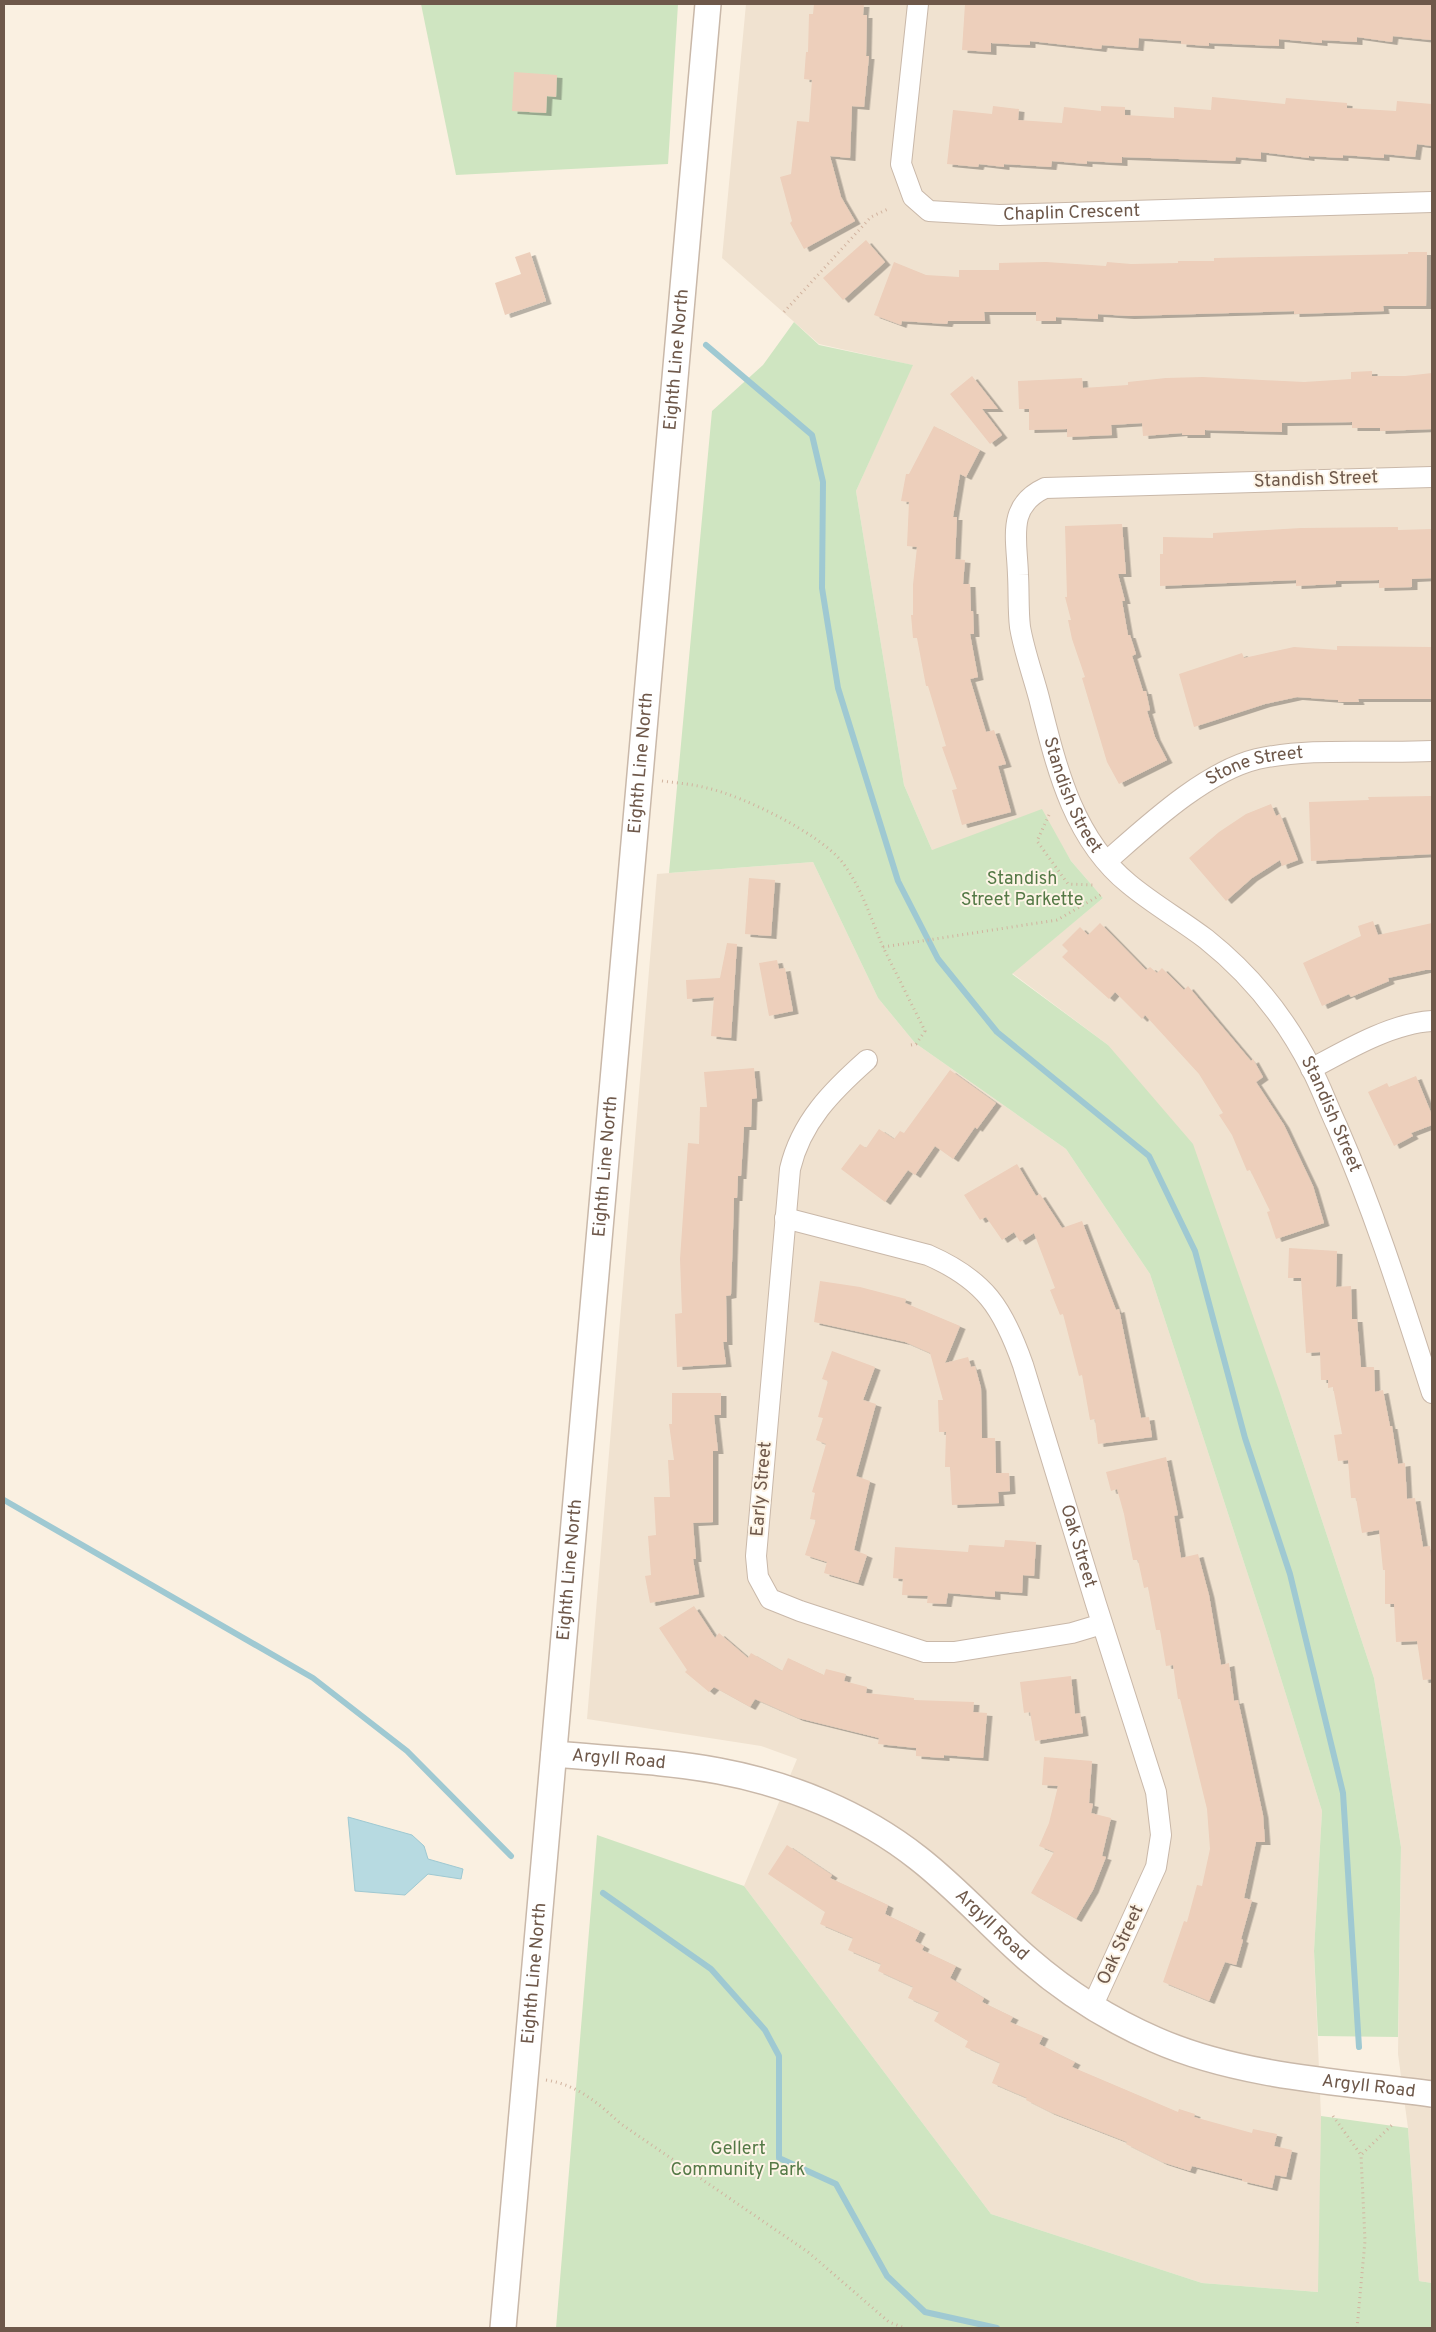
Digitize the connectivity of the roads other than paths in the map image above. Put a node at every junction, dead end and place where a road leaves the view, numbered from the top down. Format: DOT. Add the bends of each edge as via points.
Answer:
graph roads {
  1 [pos="708,4"];
  2 [pos="918,4"];
  3 [pos="1432,202"];
  4 [pos="1432,477"];
  5 [pos="1432,751"];
  6 [pos="1106,861"];
  7 [pos="1432,1021"];
  8 [pos="867,1060"];
  9 [pos="1311,1069"];
  10 [pos="785,1218"];
  11 [pos="1432,1393"];
  12 [pos="1102,1624"];
  13 [pos="554,1754"];
  14 [pos="1092,2007"];
  15 [pos="1432,2094"];
  16 [pos="503,2328"];
  1 -- 13 [label="street, Eighth Line North"];
  2 -- 3 [label="street, Chaplin Crescent" via="901,164 913,197 929,211 998,215"];
  4 -- 6 [label="street, Standish Street" via="1057,487 1045,488 1026,499 1020,508 1017,527 1020,627 1068,800"];
  5 -- 6 [label="street, Stone Street" via="1288,754 1255,760 1198,788"];
  6 -- 9 [label="street, Standish Street" via="1128,884 1233,962 1261,992"];
  7 -- 9 [label="street" via="1400,1027"];
  8 -- 10 [label="street, Early Street" via="825,1100 802,1134 790,1169"];
  9 -- 11 [label="street, Standish Street" via="1367,1195"];
  10 -- 12 [label="street, Oak Street" via="928,1255 966,1276 990,1297 1002,1313 1024,1365"];
  10 -- 12 [label="street, Early Street" via="756,1556 758,1577 770,1599 925,1652 954,1652"];
  12 -- 14 [label="street, Oak Street" via="1156,1792 1161,1835 1156,1867"];
  13 -- 14 [label="street, Argyll Road" via="720,1771 772,1784 831,1806 917,1856 1029,1960"];
  13 -- 16 [label="street, Eighth Line North"];
  14 -- 15 [label="street, Argyll Road" via="1156,2040 1223,2063 1307,2078"];
}
